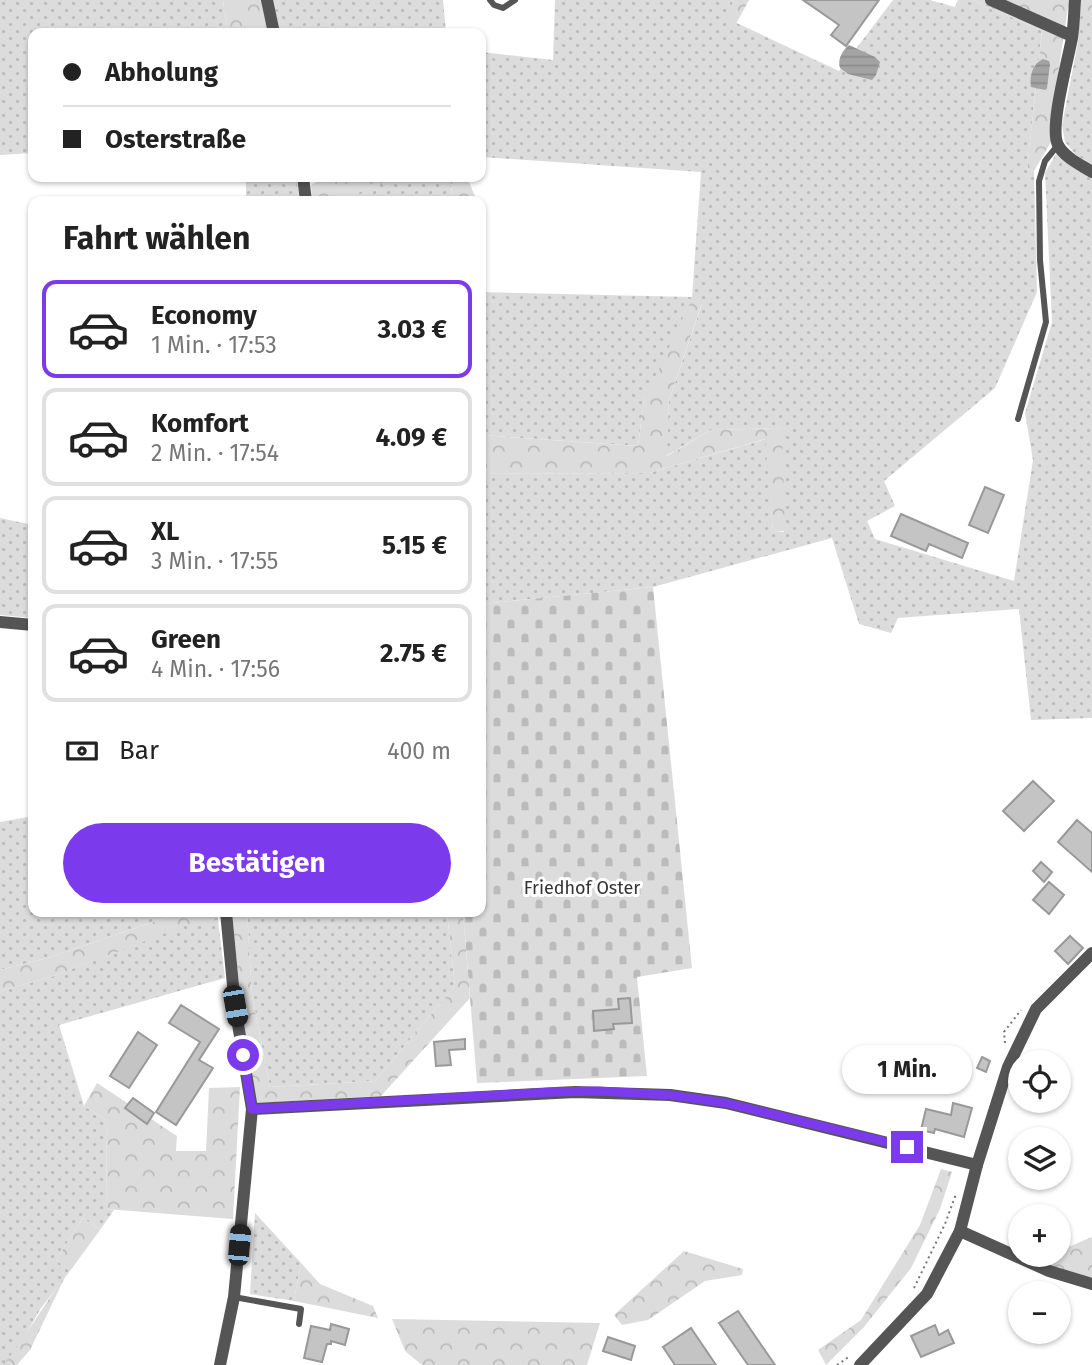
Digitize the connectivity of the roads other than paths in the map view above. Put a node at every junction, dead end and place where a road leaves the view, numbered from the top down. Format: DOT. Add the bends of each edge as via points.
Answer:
graph roads {
  1 [pos="267,0"];
  2 [pos="490,0"];
  3 [pos="515,0"];
  4 [pos="991,0"];
  5 [pos="1075,0"];
  6 [pos="273,28"];
  7 [pos="1072,36"];
  8 [pos="1058,145"];
  9 [pos="1092,172"];
  10 [pos="1018,419"];
  11 [pos="0,622"];
  12 [pos="28,625"];
  13 [pos="226,917"];
  14 [pos="1092,953"];
  15 [pos="252,1109"];
  16 [pos="977,1165"];
  17 [pos="960,1231"];
  18 [pos="1092,1284"];
  19 [pos="234,1297"];
  20 [pos="299,1324"];
  21 [pos="220,1365"];
  22 [pos="860,1365"];
  1 -- 6 [label="street"];
  2 -- 3 [label="lane" via="503,8"];
  4 -- 7 [label="street"];
  5 -- 7 [label="street"];
  7 -- 8 [label="street" via="1056,122"];
  8 -- 9 [label="street"];
  8 -- 10 [label="lane" via="1045,161 1039,181 1046,322"];
  11 -- 12 [label="street"];
  13 -- 15 [label="street"];
  14 -- 16 [label="street" via="1036,1009 1008,1067"];
  15 -- 16 [label="street" via="561,1092 670,1095 726,1103"];
  15 -- 19 [label="street"];
  16 -- 17 [label="street"];
  17 -- 18 [label="street" via="1049,1271"];
  17 -- 22 [label="street" via="927,1294"];
  19 -- 20 [label="lane" via="301,1308"];
  19 -- 21 [label="street"];
}
